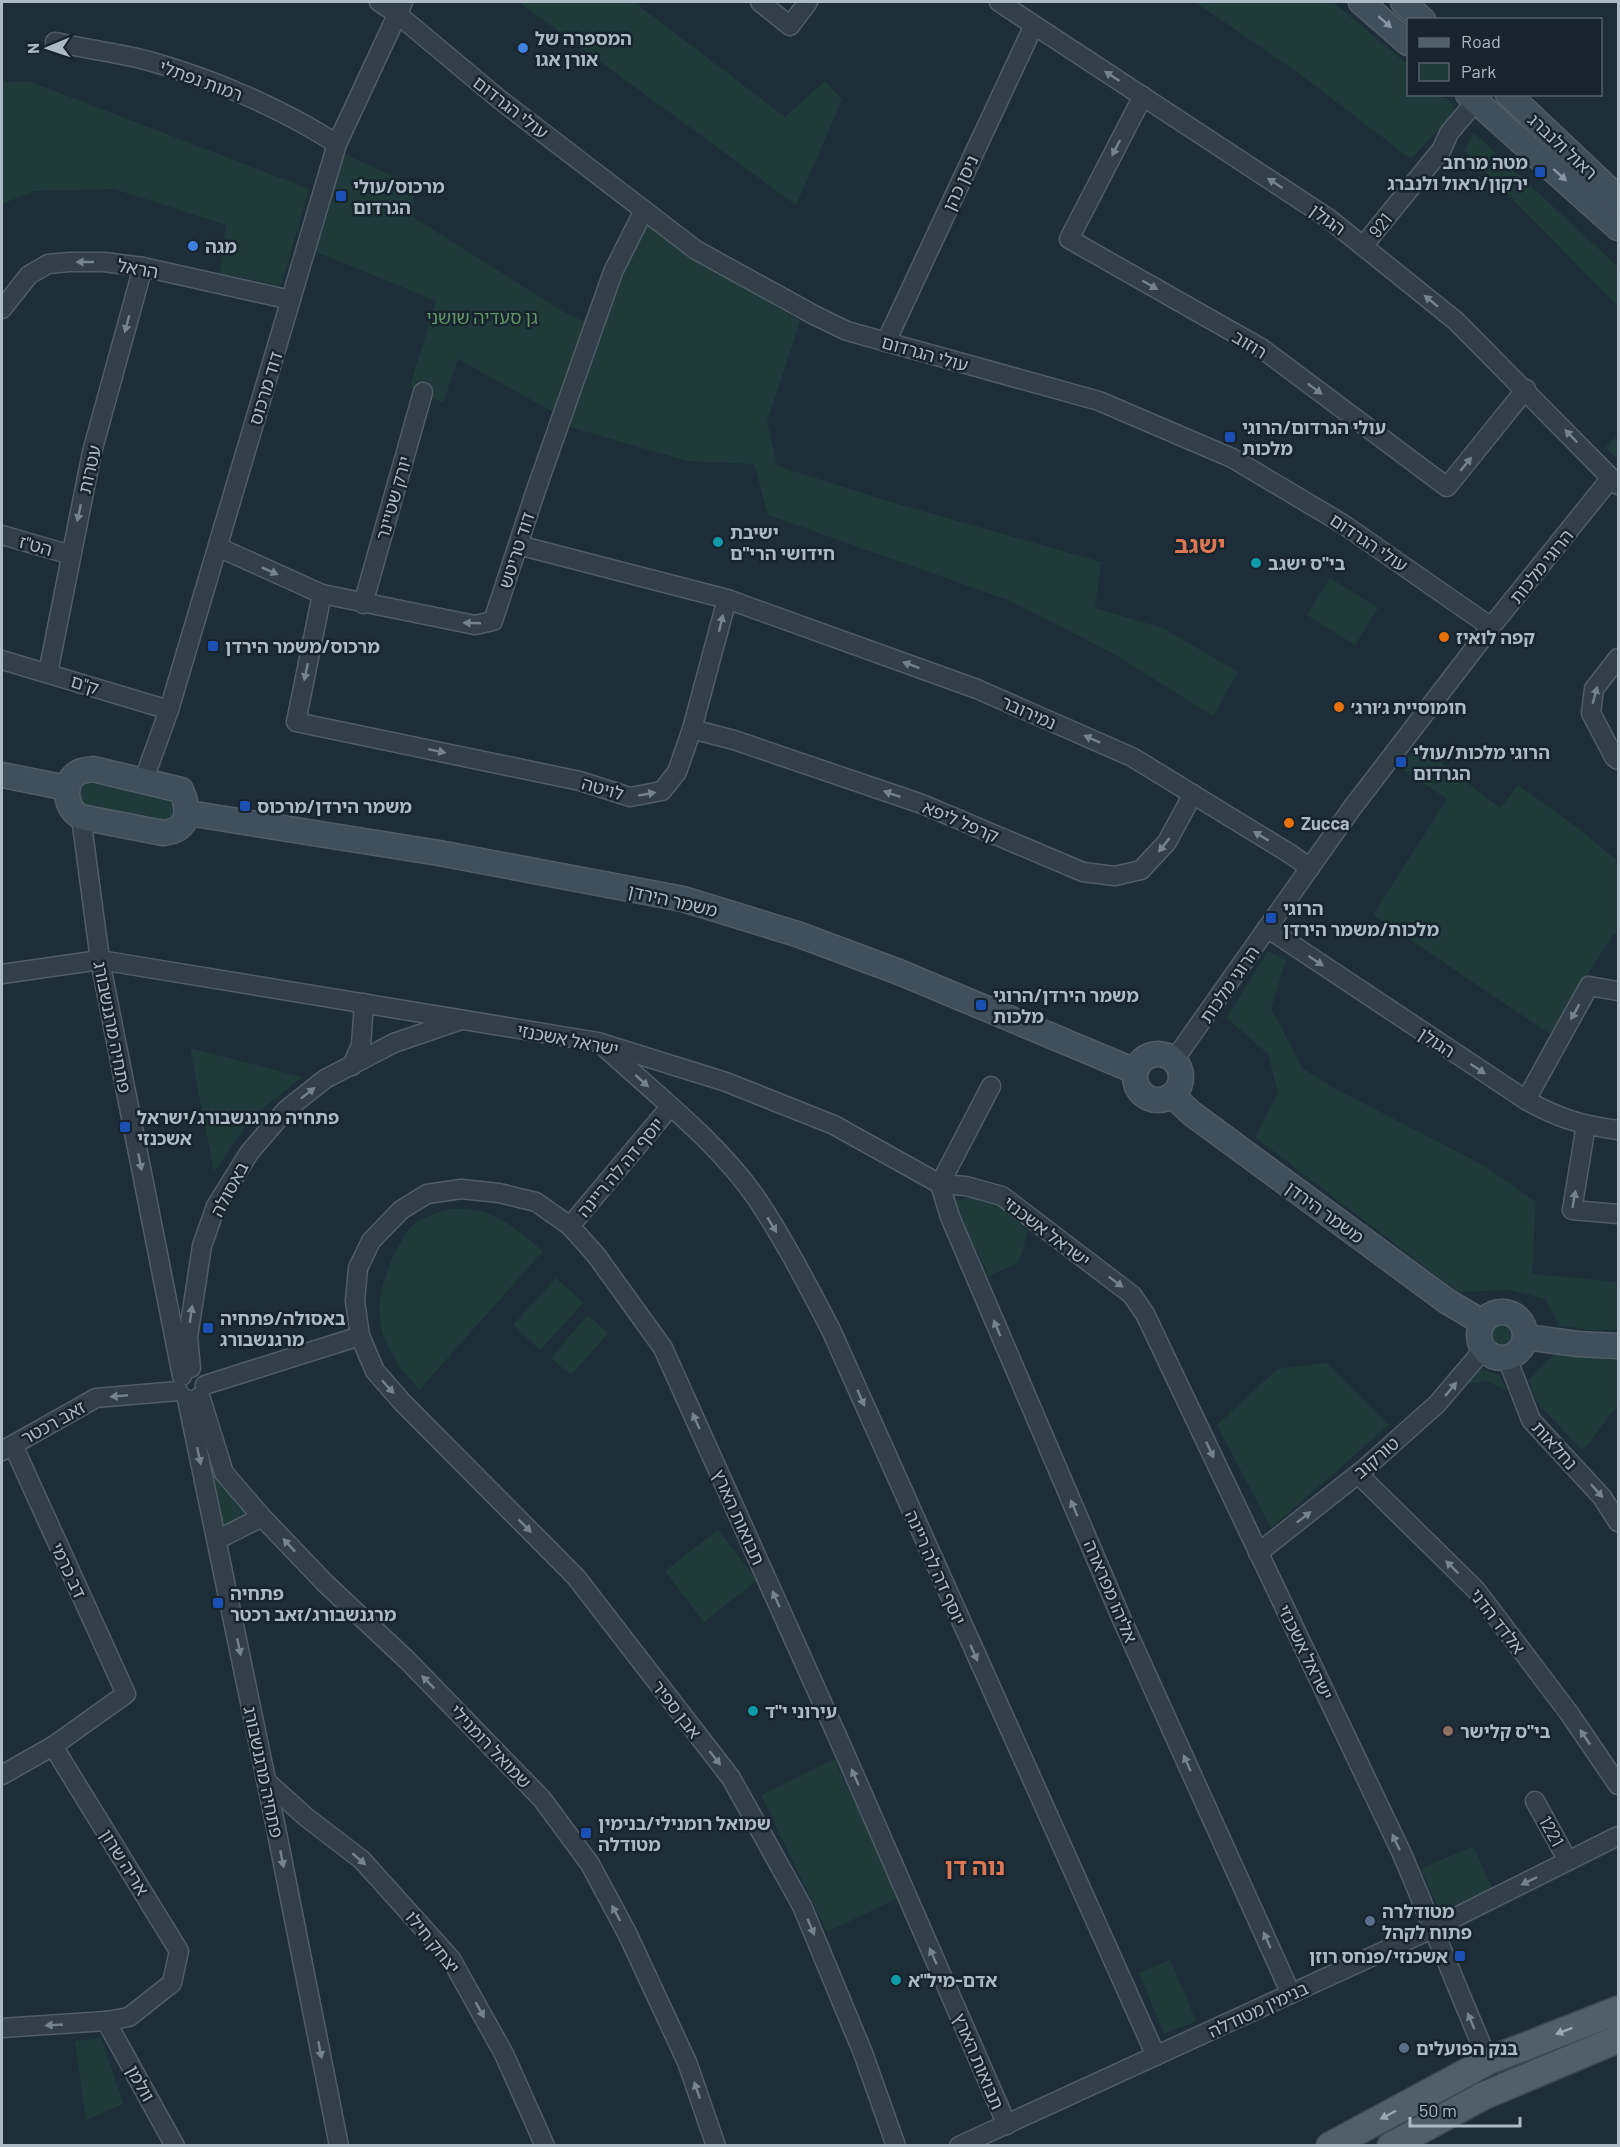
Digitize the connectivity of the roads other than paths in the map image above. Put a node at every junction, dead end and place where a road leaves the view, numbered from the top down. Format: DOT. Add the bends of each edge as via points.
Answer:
graph roads {
  1 [pos="379,2"];
  2 [pos="760,2"];
  3 [pos="808,2"];
  4 [pos="999,2"];
  5 [pos="1361,2"];
  6 [pos="1403,2"];
  7 [pos="400,7"];
  8 [pos="1422,18"];
  9 [pos="1034,25"];
  10 [pos="55,42"];
  11 [pos="1407,42"];
  12 [pos="1143,96"];
  13 [pos="1510,96"];
  14 [pos="1530,96"];
  15 [pos="1481,99"];
  16 [pos="337,144"];
  17 [pos="1594,175"];
  18 [pos="1618,198"];
  19 [pos="644,210"];
  20 [pos="1618,228"];
  21 [pos="1363,246"];
  22 [pos="143,267"];
  23 [pos="291,300"];
  24 [pos="2,309"];
  25 [pos="886,342"];
  26 [pos="1526,389"];
  27 [pos="423,392"];
  28 [pos="1615,482"];
  29 [pos="2,535"];
  30 [pos="518,545"];
  31 [pos="218,547"];
  32 [pos="71,555"];
  33 [pos="322,594"];
  34 [pos="727,599"];
  35 [pos="363,604"];
  36 [pos="1491,627"];
  37 [pos="2,660"];
  38 [pos="1616,666"];
  39 [pos="48,673"];
  40 [pos="169,710"];
  41 [pos="692,729"];
  42 [pos="1618,760"];
  43 [pos="2,776"];
  44 [pos="143,782"];
  45 [pos="67,788"];
  46 [pos="1193,794"];
  47 [pos="188,813"];
  48 [pos="81,817"];
  49 [pos="1310,868"];
  50 [pos="1267,928"];
  51 [pos="100,960"];
  52 [pos="2,974"];
  53 [pos="1618,991"];
  54 [pos="364,1003"];
  55 [pos="463,1019"];
  56 [pos="598,1042"];
  57 [pos="1174,1060"];
  58 [pos="352,1066"];
  59 [pos="1135,1071"];
  60 [pos="991,1086"];
  61 [pos="1172,1095"];
  62 [pos="1526,1100"];
  63 [pos="670,1107"];
  64 [pos="1586,1125"];
  65 [pos="1618,1130"];
  66 [pos="940,1184"];
  67 [pos="1618,1214"];
  68 [pos="570,1226"];
  69 [pos="1482,1322"];
  70 [pos="360,1336"];
  71 [pos="1525,1336"];
  72 [pos="1618,1346"];
  73 [pos="1483,1350"];
  74 [pos="1507,1358"];
  75 [pos="190,1387"];
  76 [pos="7,1448"];
  77 [pos="1358,1474"];
  78 [pos="262,1517"];
  79 [pos="1618,1522"];
  80 [pos="217,1540"];
  81 [pos="1258,1553"];
  82 [pos="53,1746"];
  83 [pos="2,1775"];
  84 [pos="266,1781"];
  85 [pos="1618,1785"];
  86 [pos="1535,1801"];
  87 [pos="306,1817"];
  88 [pos="275,1823"];
  89 [pos="1618,1836"];
  90 [pos="1568,1861"];
  91 [pos="1432,1929"];
  92 [pos="1292,1994"];
  93 [pos="1618,2010"];
  94 [pos="106,2022"];
  95 [pos="2,2028"];
  96 [pos="1618,2039"];
  97 [pos="1156,2056"];
  98 [pos="1488,2061"];
  99 [pos="1483,2096"];
  100 [pos="1006,2125"];
  101 [pos="176,2145"];
  102 [pos="339,2145"];
  103 [pos="545,2145"];
  104 [pos="716,2145"];
  105 [pos="897,2145"];
  106 [pos="959,2145"];
  107 [pos="1330,2145"];
  108 [pos="1391,2145"];
  1 -- 7 [label="street"];
  2 -- 3 [label="street" via="790,26"];
  4 -- 9 [label="street, הגולן"];
  5 -- 11 [label="street, one-way"];
  6 -- 8 [label="street"];
  7 -- 16 [label="street, דוד מרכוס"];
  7 -- 19 [label="street, עולי הגרדום" via="499,99"];
  12 -- 9 [label="street, הגולן, one-way"];
  9 -- 25 [label="street, ניסן כהן"];
  10 -- 16 [label="street, רמות נפתלי" via="149,61 236,92"];
  21 -- 12 [label="street, הגולן, one-way" via="1328,218"];
  12 -- 26 [label="street, רוזוב, one-way" via="1070,239 1260,348 1447,487"];
  13 -- 17 [label="street, ראול ולנברג"];
  14 -- 17 [label="street" via="1583,145 1590,154"];
  15 -- 20 [label="street, ראול ולנברג, one-way"];
  15 -- 21 [label="street, 921" via="1449,134 1442,149"];
  16 -- 23 [label="street, דוד מרכוס"];
  17 -- 18 [label="street, ראול ולנברג"];
  19 -- 25 [label="street, עולי הגרדום" via="696,250 814,315 847,331"];
  19 -- 30 [label="street, דוד טריטש" via="613,272"];
  26 -- 21 [label="street, הגולן, one-way" via="1456,321"];
  22 -- 23 [label="street, הראל"];
  22 -- 24 [label="street, הראל, one-way" via="104,262 48,264 29,275"];
  22 -- 32 [label="street, עטרות, one-way" via="92,452"];
  23 -- 31 [label="street, דוד מרכוס"];
  25 -- 36 [label="street, עולי הגרדום" via="1099,401 1232,458 1343,524"];
  28 -- 26 [label="street, הגולן, one-way"];
  27 -- 35 [label="street, יורק שטיינר"];
  28 -- 36 [label="street, הרוגי מלכות"];
  29 -- 32 [label="street, הט\"ז"];
  30 -- 34 [label="street"];
  30 -- 35 [label="street, דוד טריטש, one-way" via="493,621 475,625"];
  31 -- 33 [label="street, דוד טריטש, one-way"];
  31 -- 40 [label="street, דוד מרכוס"];
  32 -- 39 [label="street, עטרות"];
  33 -- 35 [label="street, דוד טריטש"];
  33 -- 41 [label="street, לויטה, one-way" via="296,722 580,781 630,797 662,791 677,772"];
  41 -- 34 [label="street, לויטה, one-way"];
  46 -- 34 [label="street, נמירובר, one-way" via="1132,757 977,689"];
  36 -- 49 [label="street, הרוגי מלכות"];
  37 -- 39 [label="street, ק\"ם"];
  42 -- 38 [label="street, one-way" via="1591,713 1594,689"];
  39 -- 40 [label="street, ק\"ם"];
  40 -- 44 [label="street, דוד מרכוס"];
  46 -- 41 [label="street, קרפל ליפא, one-way" via="1167,843 1141,870 1115,876 1083,872 922,804"];
  43 -- 45 [label="street"];
  44 -- 45 [label="street" via="93,770 80,771"];
  44 -- 47 [label="street" via="181,790"];
  45 -- 48 [label="street" via="68,803"];
  49 -- 46 [label="street, נמירובר, one-way"];
  47 -- 48 [label="street" via="173,832 163,833"];
  47 -- 59 [label="street, משמר הירדן" via="683,899 797,934 899,972"];
  48 -- 51 [label="street, פתחיה מרגנשבורג"];
  49 -- 50 [label="street, הרוגי מלכות"];
  50 -- 57 [label="street, הרוגי מלכות"];
  50 -- 62 [label="street, הגולן, one-way"];
  51 -- 52 [label="street, ישראל אשכנזי"];
  51 -- 54 [label="street, ישראל אשכנזי"];
  51 -- 75 [label="street, פתחיה מרגנשבורג, one-way"];
  53 -- 62 [label="street, one-way" via="1589,986"];
  54 -- 55 [label="street, ישראל אשכנזי"];
  54 -- 58 [label="street" via="361,1045"];
  55 -- 56 [label="street, ישראל אשכנזי"];
  55 -- 58 [label="street, באסולה" via="394,1043"];
  56 -- 63 [label="street, יוסף דה לה ריינה, one-way"];
  56 -- 66 [label="street, ישראל אשכנזי" via="726,1082 834,1125"];
  57 -- 59 [label="street" via="1151,1055"];
  57 -- 61 [label="street" via="1181,1074"];
  75 -- 58 [label="street, באסולה, one-way" via="188,1337 195,1285 202,1246 216,1206 249,1153 286,1110 325,1079"];
  59 -- 61 [label="street" via="1136,1085 1145,1097 1159,1101"];
  60 -- 66 [label="street"];
  61 -- 69 [label="street, משמר הירדן" via="1448,1302"];
  62 -- 64 [label="street, הגולן" via="1555,1116"];
  63 -- 68 [label="street, יוסף דה לה ריינה"];
  63 -- 97 [label="street, יוסף דה לה ריינה, one-way" via="711,1145 756,1198 831,1330"];
  64 -- 65 [label="street, הגולן"];
  67 -- 64 [label="street, one-way" via="1572,1210"];
  66 -- 81 [label="street, ישראל אשכנזי, one-way" via="1002,1196 1132,1294"];
  92 -- 66 [label="street, אליהו מפרארה, one-way" via="1119,1611 950,1217"];
  68 -- 70 [label="street, תבואות הארץ" via="536,1202 499,1193 461,1189 428,1194 401,1210 371,1242 358,1268 355,1301"];
  100 -- 68 [label="street, תבואות הארץ, one-way" via="663,1348 596,1255"];
  69 -- 71 [label="street" via="1494,1313 1509,1313 1521,1322"];
  69 -- 73 [label="street" via="1479,1336"];
  70 -- 75 [label="street, זאב רכטר"];
  70 -- 105 [label="street, אבן ספיר, one-way" via="375,1371 576,1577 731,1779 802,1906"];
  71 -- 72 [label="street"];
  71 -- 74 [label="street" via="1518,1353"];
  73 -- 74 [label="street" via="1494,1358"];
  77 -- 73 [label="street, טורקוב, one-way" via="1437,1404"];
  74 -- 79 [label="street, נחלאות, one-way" via="1531,1420 1602,1497"];
  75 -- 76 [label="street, זאב רכטר, one-way" via="96,1398"];
  75 -- 78 [label="street, שמואל רומנילי" via="224,1473"];
  75 -- 80 [label="street, פתחיה מרגנשבורג, one-way"];
  76 -- 82 [label="street, דב כרמי" via="126,1694"];
  81 -- 77 [label="street, טורקוב, one-way"];
  85 -- 77 [label="street, אלדד הדני, one-way" via="1476,1590"];
  78 -- 80 [label="street"];
  104 -- 78 [label="street, שמואל רומנילי, one-way" via="687,2062 590,1864 542,1799"];
  80 -- 84 [label="street, פתחיה מרגנשבורג, one-way"];
  91 -- 81 [label="street, ישראל אשכנזי, one-way" via="1403,1856"];
  82 -- 83 [label="street"];
  82 -- 94 [label="street, אריה שרון" via="179,1951 172,1983 129,2017"];
  84 -- 87 [label="street, יצחק חילו"];
  84 -- 88 [label="street, פתחיה מרגנשבורג"];
  86 -- 90 [label="street, 1221"];
  87 -- 88 [label="street"];
  87 -- 103 [label="street, יצחק חילו, one-way" via="362,1860 451,1959 504,2054"];
  88 -- 102 [label="street, פתחיה מרגנשבורג, one-way"];
  89 -- 90 [label="street, בנימין מטודלה"];
  90 -- 91 [label="street, בנימין מטודלה, one-way"];
  91 -- 92 [label="street, בנימין מטודלה"];
  98 -- 91 [label="street, ישראל אשכנזי, one-way"];
  92 -- 97 [label="street, בנימין מטודלה"];
  93 -- 98 [label="main road, one-way"];
  94 -- 95 [label="street, one-way"];
  94 -- 101 [label="street, וולמן"];
  96 -- 99 [label="main road"];
  97 -- 100 [label="street, בנימין מטודלה"];
  98 -- 99 [label="street, ישראל אשכנזי" via="1488,2085"];
  98 -- 107 [label="main road, one-way"];
  99 -- 108 [label="main road"];
  100 -- 106 [label="street, בנימין מטודלה"];
}
